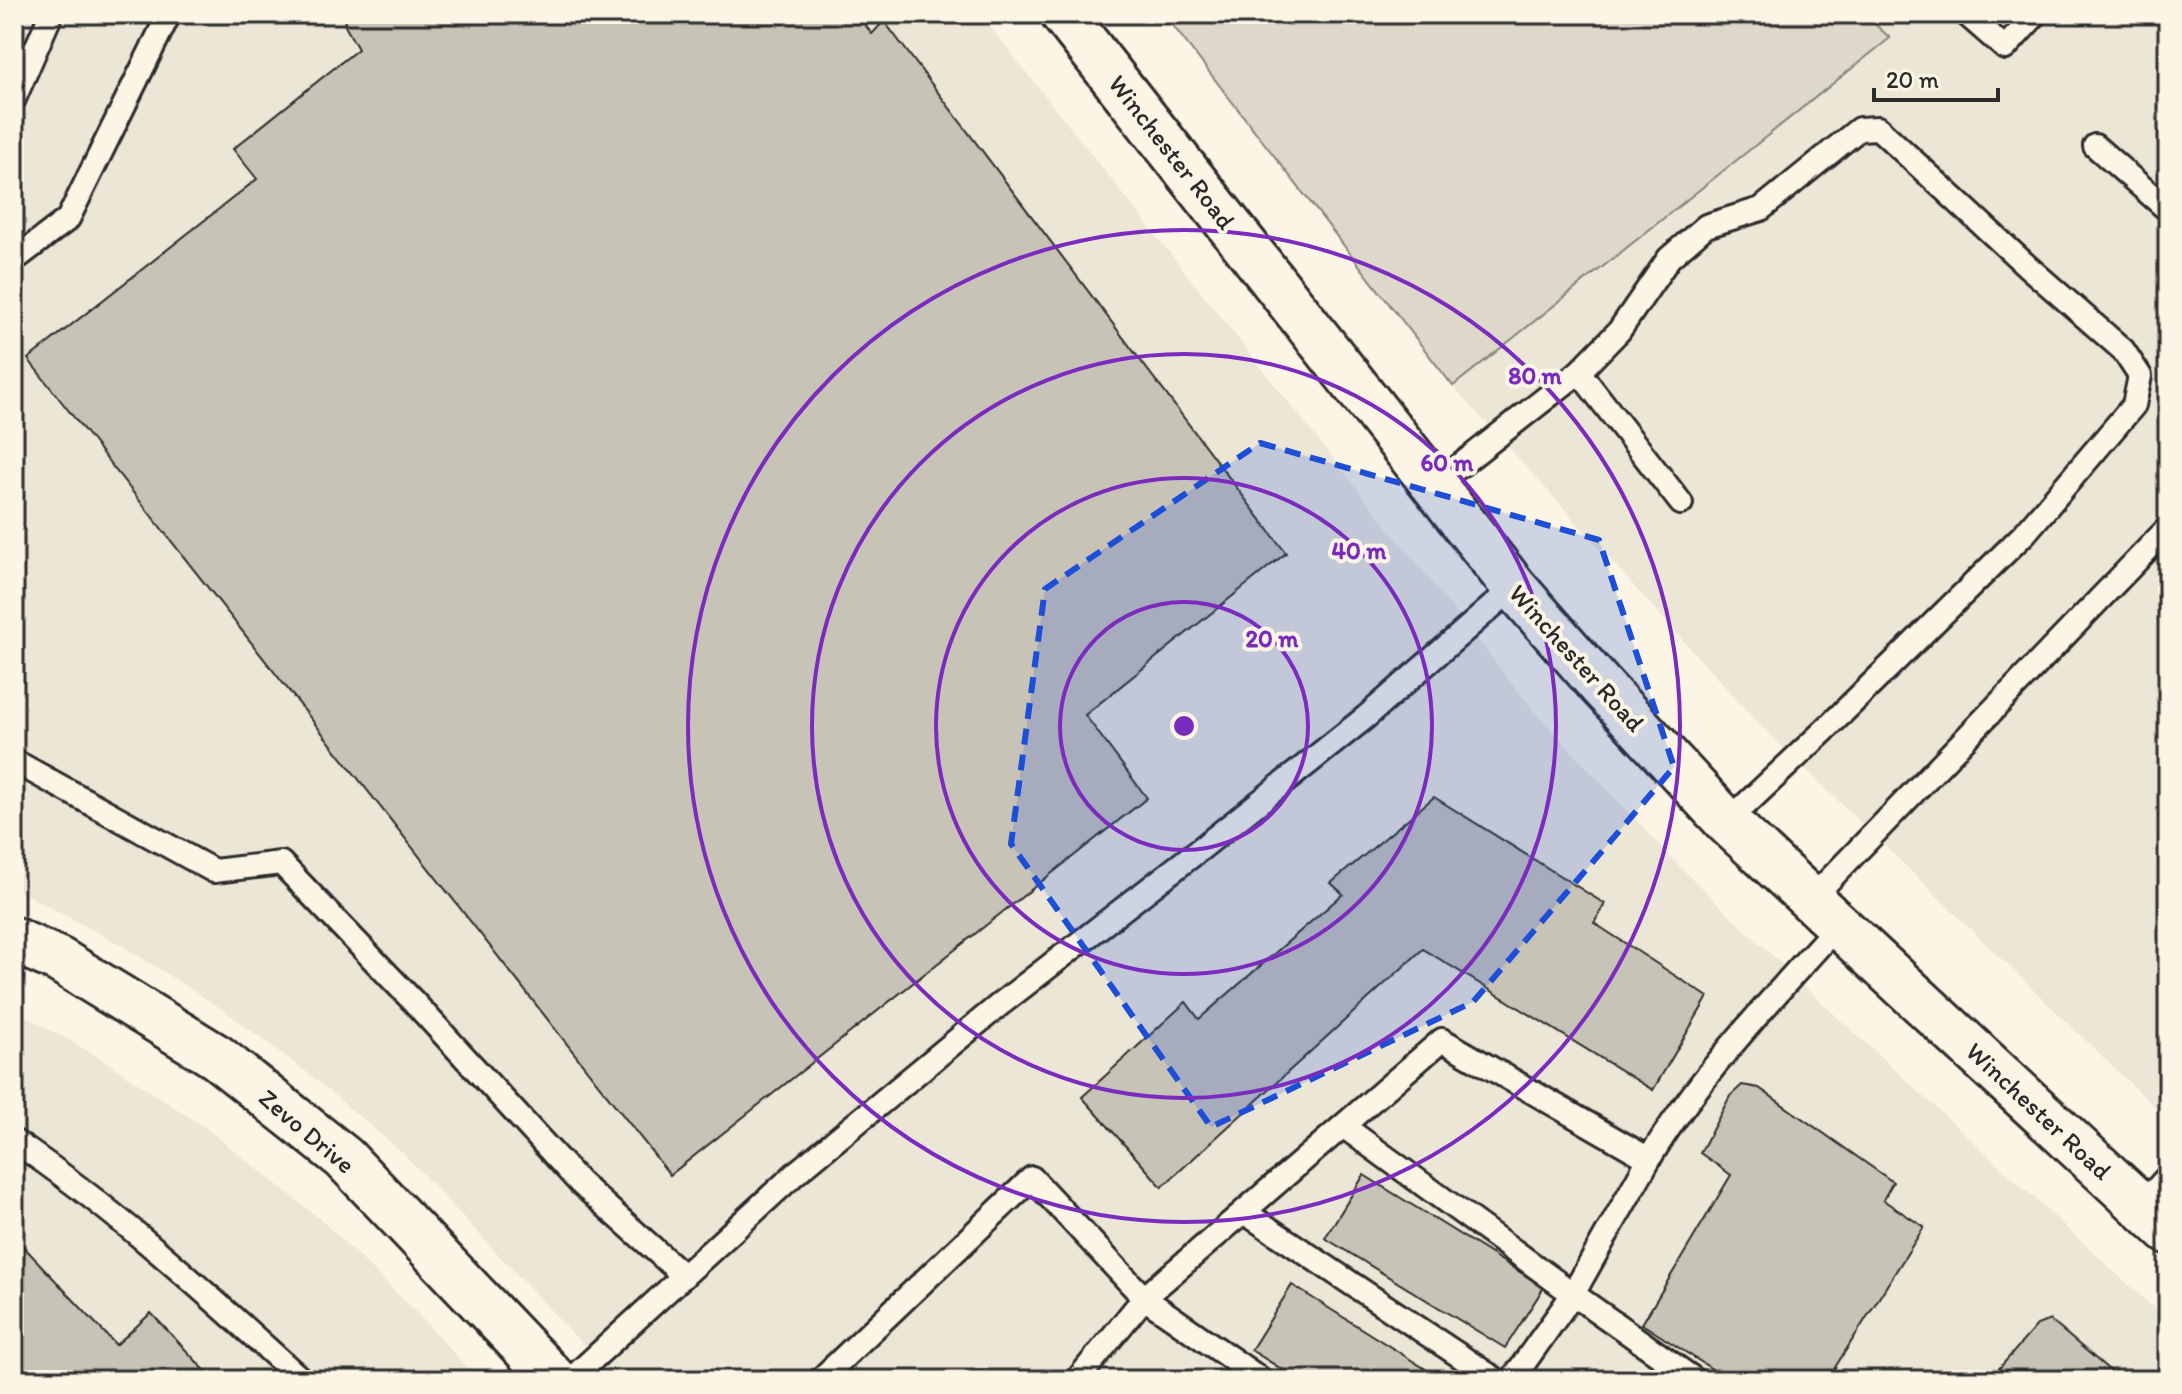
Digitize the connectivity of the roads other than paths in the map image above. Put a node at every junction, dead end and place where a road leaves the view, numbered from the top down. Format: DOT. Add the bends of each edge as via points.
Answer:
graph roads {
  1 [pos="51,14"];
  2 [pos="169,14"];
  3 [pos="1063,14"];
  4 [pos="1966,14"];
  5 [pos="2036,14"];
  6 [pos="14,99"];
  7 [pos="2095,146"];
  8 [pos="2168,210"];
  9 [pos="14,260"];
  10 [pos="1579,372"];
  11 [pos="1434,486"];
  12 [pos="1681,503"];
  13 [pos="2168,528"];
  14 [pos="1514,587"];
  15 [pos="14,761"];
  16 [pos="1727,822"];
  17 [pos="1825,911"];
  18 [pos="14,940"];
  19 [pos="1343,1126"];
  20 [pos="14,1141"];
  21 [pos="1649,1159"];
  22 [pos="2159,1205"];
  23 [pos="1244,1212"];
  24 [pos="684,1276"];
  25 [pos="1573,1294"];
  26 [pos="1144,1298"];
  27 [pos="302,1380"];
  28 [pos="555,1380"];
  29 [pos="570,1380"];
  30 [pos="820,1380"];
  31 [pos="1077,1380"];
  32 [pos="1262,1380"];
  33 [pos="1496,1380"];
  34 [pos="1512,1380"];
  35 [pos="1695,1380"];
  1 -- 6 [label="lane"];
  2 -- 9 [label="lane" via="68,219"];
  3 -- 11 [label="street, Winchester Road"];
  4 -- 5 [label="lane" via="2005,48"];
  7 -- 8 [label="lane"];
  10 -- 11 [label="lane"];
  10 -- 12 [label="lane"];
  10 -- 16 [label="lane" via="1619,331 1669,258 1706,226 1761,209 1859,129 1878,128 2123,350 2140,376 2134,405 2025,533"];
  11 -- 14 [label="street, Winchester Road"];
  13 -- 17 [label="lane"];
  14 -- 16 [label="street, Winchester Road"];
  14 -- 24 [label="lane" via="1366,717 807,1163"];
  15 -- 24 [label="lane" via="214,871 281,863 580,1183"];
  16 -- 17 [label="street, Winchester Road"];
  17 -- 21 [label="lane"];
  17 -- 22 [label="street, Winchester Road"];
  18 -- 28 [label="street, Zevo Drive" via="59,960 217,1057 344,1158"];
  19 -- 21 [label="lane" via="1442,1040"];
  19 -- 23 [label="lane"];
  19 -- 25 [label="lane"];
  20 -- 27 [label="lane" via="64,1174 169,1259"];
  21 -- 25 [label="lane"];
  23 -- 26 [label="lane"];
  23 -- 33 [label="lane"];
  24 -- 29 [label="lane"];
  25 -- 34 [label="lane"];
  25 -- 35 [label="lane"];
  26 -- 30 [label="lane" via="1032,1178"];
  26 -- 31 [label="lane"];
  26 -- 32 [label="lane"];
}
